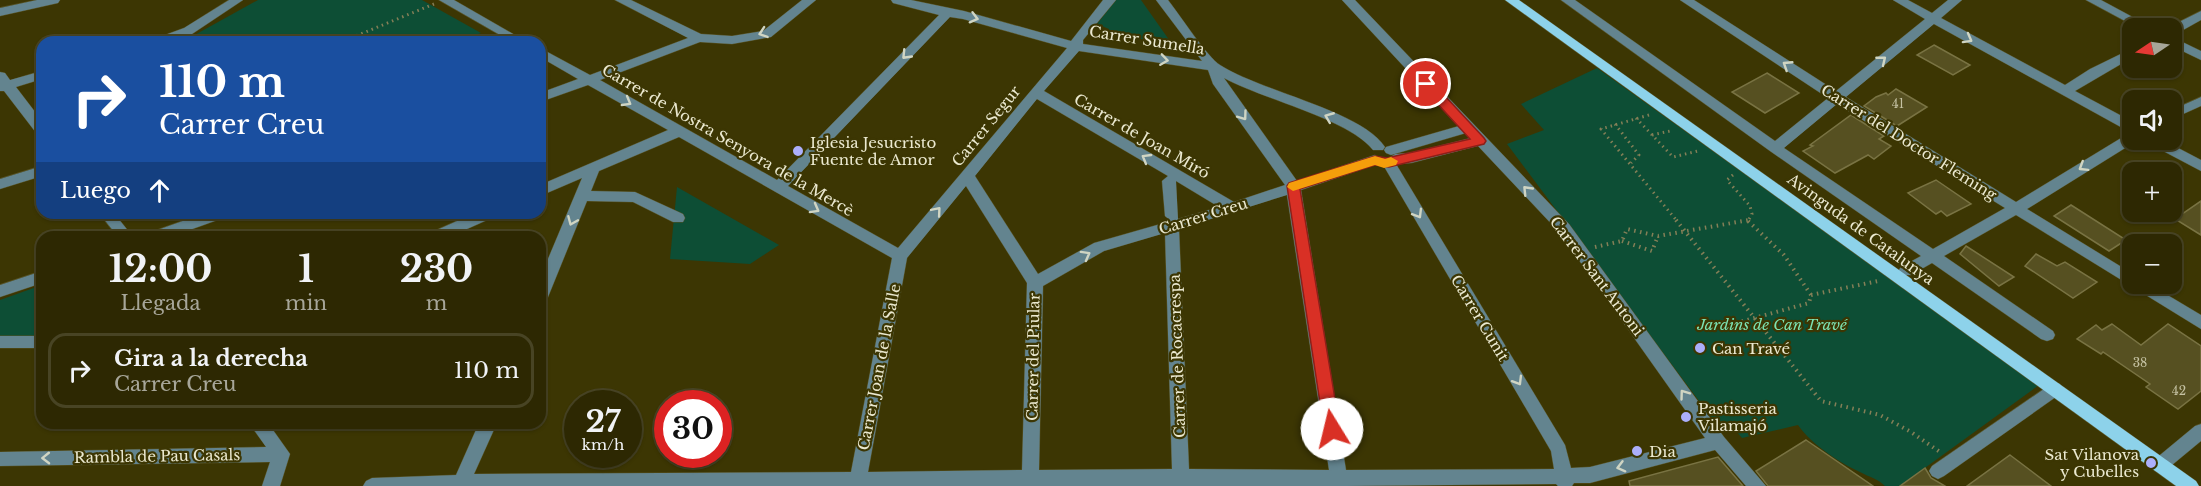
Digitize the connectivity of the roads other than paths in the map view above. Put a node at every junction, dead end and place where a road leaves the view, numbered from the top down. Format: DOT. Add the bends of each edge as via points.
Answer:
graph roads {
  1 [pos="54,0"];
  2 [pos="237,0"];
  3 [pos="621,0"];
  4 [pos="810,0"];
  5 [pos="897,0"];
  6 [pos="1110,0"];
  7 [pos="1162,0"];
  8 [pos="1348,0"];
  9 [pos="1511,0"];
  10 [pos="1523,0"];
  11 [pos="1567,0"];
  12 [pos="1686,0"];
  13 [pos="1899,0"];
  14 [pos="1956,0"];
  15 [pos="2092,0"];
  16 [pos="440,2"];
  17 [pos="0,12"];
  18 [pos="947,13"];
  19 [pos="2201,15"];
  20 [pos="2127,18"];
  21 [pos="1932,19"];
  22 [pos="2182,25"];
  23 [pos="174,36"];
  24 [pos="509,36"];
  25 [pos="699,38"];
  26 [pos="1077,46"];
  27 [pos="2182,46"];
  28 [pos="546,55"];
  29 [pos="2201,56"];
  30 [pos="2122,57"];
  31 [pos="1213,67"];
  32 [pos="36,76"];
  33 [pos="590,80"];
  34 [pos="3,83"];
  35 [pos="1035,92"];
  36 [pos="2065,92"];
  37 [pos="546,96"];
  38 [pos="1836,97"];
  39 [pos="2201,101"];
  40 [pos="2182,111"];
  41 [pos="2122,122"];
  42 [pos="36,124"];
  43 [pos="1467,128"];
  44 [pos="679,131"];
  45 [pos="1479,141"];
  46 [pos="2122,143"];
  47 [pos="1775,148"];
  48 [pos="2171,150"];
  49 [pos="1385,156"];
  50 [pos="2201,166"];
  51 [pos="594,167"];
  52 [pos="36,173"];
  53 [pos="967,175"];
  54 [pos="1169,180"];
  55 [pos="0,184"];
  56 [pos="1293,186"];
  57 [pos="546,187"];
  58 [pos="777,188"];
  59 [pos="582,196"];
  60 [pos="1233,208"];
  61 [pos="2015,208"];
  62 [pos="678,218"];
  63 [pos="111,219"];
  64 [pos="204,219"];
  65 [pos="476,219"];
  66 [pos="1172,221"];
  67 [pos="121,231"];
  68 [pos="171,231"];
  69 [pos="448,231"];
  70 [pos="900,256"];
  71 [pos="1933,256"];
  72 [pos="1906,271"];
  73 [pos="2122,274"];
  74 [pos="36,278"];
  75 [pos="546,283"];
  76 [pos="1035,283"];
  77 [pos="0,291"];
  78 [pos="2154,294"];
  79 [pos="2201,323"];
  80 [pos="2048,335"];
  81 [pos="0,342"];
  82 [pos="36,342"];
  83 [pos="2054,389"];
  84 [pos="262,429"];
  85 [pos="485,429"];
  86 [pos="2201,431"];
  87 [pos="1718,442"];
  88 [pos="281,454"];
  89 [pos="0,459"];
  90 [pos="2164,462"];
  91 [pos="1941,463"];
  92 [pos="858,479"];
  93 [pos="1181,481"];
  94 [pos="1564,481"];
  95 [pos="1030,482"];
  96 [pos="1340,482"];
  97 [pos="2201,482"];
  98 [pos="461,484"];
  99 [pos="271,486"];
  100 [pos="372,486"];
  101 [pos="1757,486"];
  102 [pos="2190,486"];
  1 -- 17 [label="street"];
  2 -- 23 [label="street"];
  3 -- 25 [label="street"];
  4 -- 25 [label="street, one-way" via="767,34 732,40"];
  5 -- 18 [label="street, Carrer Sumella"];
  6 -- 26 [label="street, Carrer Segur" via="1077,39"];
  7 -- 31 [label="street"];
  8 -- 43 [label="street, Carrer Sant Antoni"];
  9 -- 83 [label="main road, Avinguda de Catalunya"];
  10 -- 72 [label="main road, Avinguda de Catalunya"];
  11 -- 47 [label="street, Avinguda de Catalunya"];
  38 -- 12 [label="street, Carrer del Doctor Fleming, one-way"];
  13 -- 21 [label="street"];
  14 -- 21 [label="street"];
  15 -- 20 [label="street"];
  16 -- 24 [label="street"];
  18 -- 26 [label="street, Carrer Sumella, one-way"];
  18 -- 58 [label="street, one-way"];
  19 -- 22 [label="street"];
  21 -- 36 [label="street, one-way"];
  38 -- 21 [label="street, one-way"];
  25 -- 33 [label="street"];
  26 -- 31 [label="street, Carrer Sumella, one-way"];
  26 -- 35 [label="street, Carrer Segur"];
  27 -- 29 [label="street"];
  28 -- 33 [label="street, Carrer de Nostra Senyora de la Mercè"];
  30 -- 36 [label="street"];
  49 -- 31 [label="street, Carrer Sumella, one-way" via="1371,138 1347,124"];
  31 -- 56 [label="street, one-way" via="1218,81"];
  32 -- 34 [label="street"];
  33 -- 37 [label="street"];
  33 -- 44 [label="street, Carrer de Nostra Senyora de la Mercè, one-way"];
  34 -- 42 [label="street"];
  35 -- 53 [label="street, Carrer Segur"];
  60 -- 35 [label="street, Carrer de Joan Miró, one-way"];
  36 -- 41 [label="street"];
  38 -- 47 [label="street"];
  38 -- 61 [label="street, Carrer del Doctor Fleming"];
  39 -- 40 [label="street"];
  43 -- 45 [label="street, Carrer Sant Antoni"];
  43 -- 49 [label="street, Carrer Creu"];
  44 -- 51 [label="street"];
  44 -- 58 [label="street, Carrer de Nostra Senyora de la Mercè"];
  45 -- 49 [label="street, Carrer Creu" via="1411,158"];
  87 -- 45 [label="street, Carrer Sant Antoni, one-way" via="1564,228"];
  46 -- 61 [label="street, one-way"];
  47 -- 71 [label="street, Avinguda de Catalunya"];
  48 -- 50 [label="street"];
  49 -- 56 [label="street, Carrer Creu"];
  49 -- 94 [label="street, Carrer Cunit, one-way" via="1559,450"];
  51 -- 57 [label="street"];
  51 -- 59 [label="street"];
  52 -- 55 [label="street"];
  70 -- 53 [label="street, Carrer Segur, one-way"];
  53 -- 76 [label="street, Carrer del Piular"];
  54 -- 66 [label="street, Carrer de Rocacrespa"];
  56 -- 60 [label="street, Carrer Creu"];
  56 -- 96 [label="street"];
  58 -- 70 [label="street, Carrer de Nostra Senyora de la Mercè, one-way"];
  59 -- 62 [label="street" via="635,197"];
  59 -- 75 [label="street, one-way"];
  60 -- 66 [label="street, Carrer Creu"];
  61 -- 71 [label="street"];
  61 -- 73 [label="street, Carrer del Doctor Fleming"];
  63 -- 67 [label="street"];
  64 -- 68 [label="street"];
  65 -- 69 [label="street"];
  76 -- 66 [label="street, Carrer Creu, one-way" via="1100,247"];
  66 -- 93 [label="street, Carrer de Rocacrespa"];
  70 -- 92 [label="street, Carrer Joan de la Salle"];
  71 -- 72 [label="street"];
  71 -- 80 [label="street, Avinguda de Catalunya"];
  72 -- 90 [label="main road, Avinguda de Catalunya"];
  74 -- 77 [label="street"];
  76 -- 95 [label="street, Carrer del Piular"];
  78 -- 79 [label="street"];
  81 -- 82 [label="street"];
  83 -- 90 [label="main road, Avinguda de Catalunya"];
  83 -- 91 [label="street"];
  84 -- 88 [label="street"];
  85 -- 98 [label="street"];
  86 -- 90 [label="street"];
  87 -- 94 [label="street, one-way"];
  87 -- 101 [label="street, Carrer Sant Antoni"];
  88 -- 89 [label="street, Rambla de Pau Casals, one-way"];
  88 -- 99 [label="street"];
  90 -- 97 [label="main road, Avinguda de Catalunya"];
  90 -- 102 [label="main road, Avinguda de Catalunya"];
  92 -- 95 [label="street"];
  92 -- 98 [label="street"];
  93 -- 95 [label="street"];
  93 -- 96 [label="street"];
  94 -- 96 [label="street"];
  98 -- 100 [label="street"];
}
